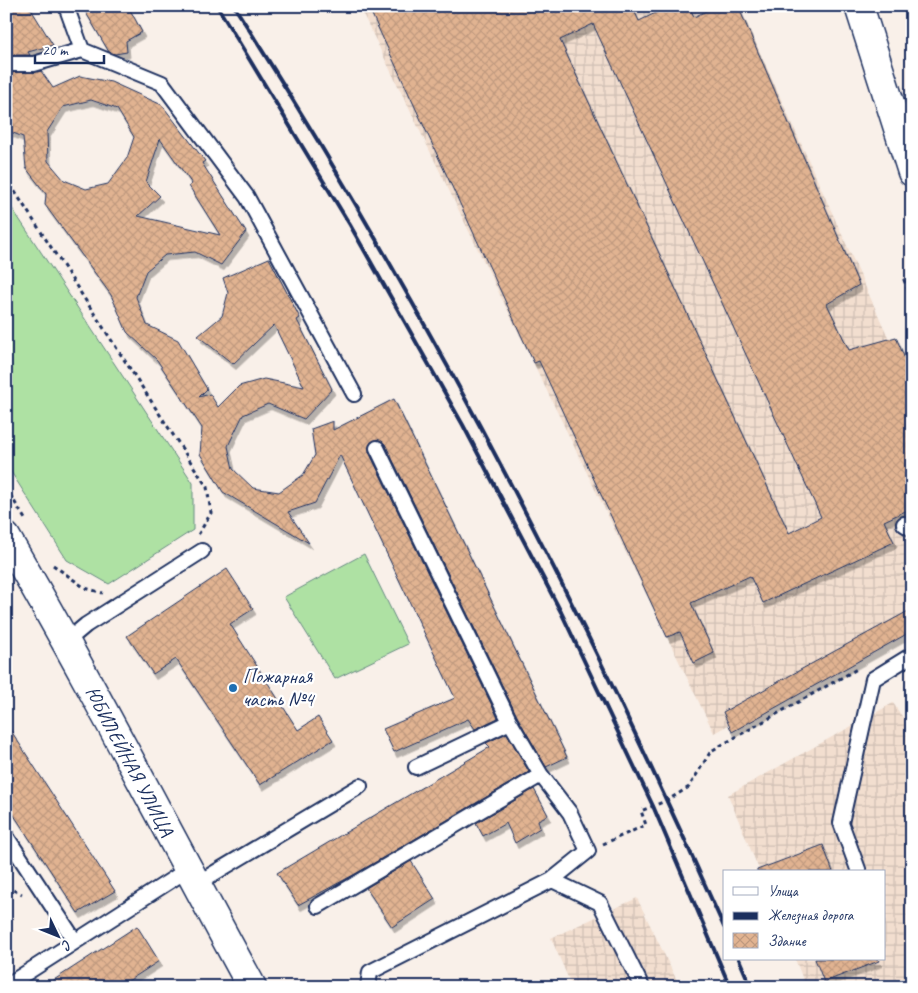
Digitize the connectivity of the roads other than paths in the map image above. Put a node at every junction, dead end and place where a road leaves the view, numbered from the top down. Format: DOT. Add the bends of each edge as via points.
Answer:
graph roads {
  1 [pos="66,6"];
  2 [pos="858,6"];
  3 [pos="82,50"];
  4 [pos="6,64"];
  5 [pos="912,172"];
  6 [pos="354,394"];
  7 [pos="377,448"];
  8 [pos="18,532"];
  9 [pos="202,551"];
  10 [pos="67,641"];
  11 [pos="912,655"];
  12 [pos="510,722"];
  13 [pos="416,767"];
  14 [pos="542,774"];
  15 [pos="360,786"];
  16 [pos="6,836"];
  17 [pos="858,870"];
  18 [pos="192,877"];
  19 [pos="552,880"];
  20 [pos="318,906"];
  21 [pos="75,941"];
  22 [pos="6,986"];
  23 [pos="252,987"];
  24 [pos="368,987"];
  25 [pos="642,987"];
  1 -- 3 [label="lane"];
  2 -- 5 [label="main road"];
  3 -- 4 [label="lane" via="34,64"];
  3 -- 6 [label="lane" via="162,82 247,197"];
  7 -- 12 [label="lane"];
  8 -- 10 [label="main road, ЮБИЛЕЙНАЯ УЛИЦА"];
  9 -- 10 [label="lane" via="86,625"];
  10 -- 18 [label="main road, ЮБИЛЕЙНАЯ УЛИЦА"];
  11 -- 17 [label="lane" via="873,678 841,823"];
  12 -- 13 [label="lane"];
  12 -- 14 [label="lane"];
  14 -- 19 [label="lane" via="570,814 588,851"];
  14 -- 20 [label="lane"];
  15 -- 18 [label="lane"];
  16 -- 21 [label="lane"];
  18 -- 21 [label="lane"];
  18 -- 23 [label="main road, ЮБИЛЕЙНАЯ УЛИЦА"];
  19 -- 24 [label="lane" via="370,972"];
  19 -- 25 [label="lane" via="600,903"];
  21 -- 22 [label="lane"];
}
